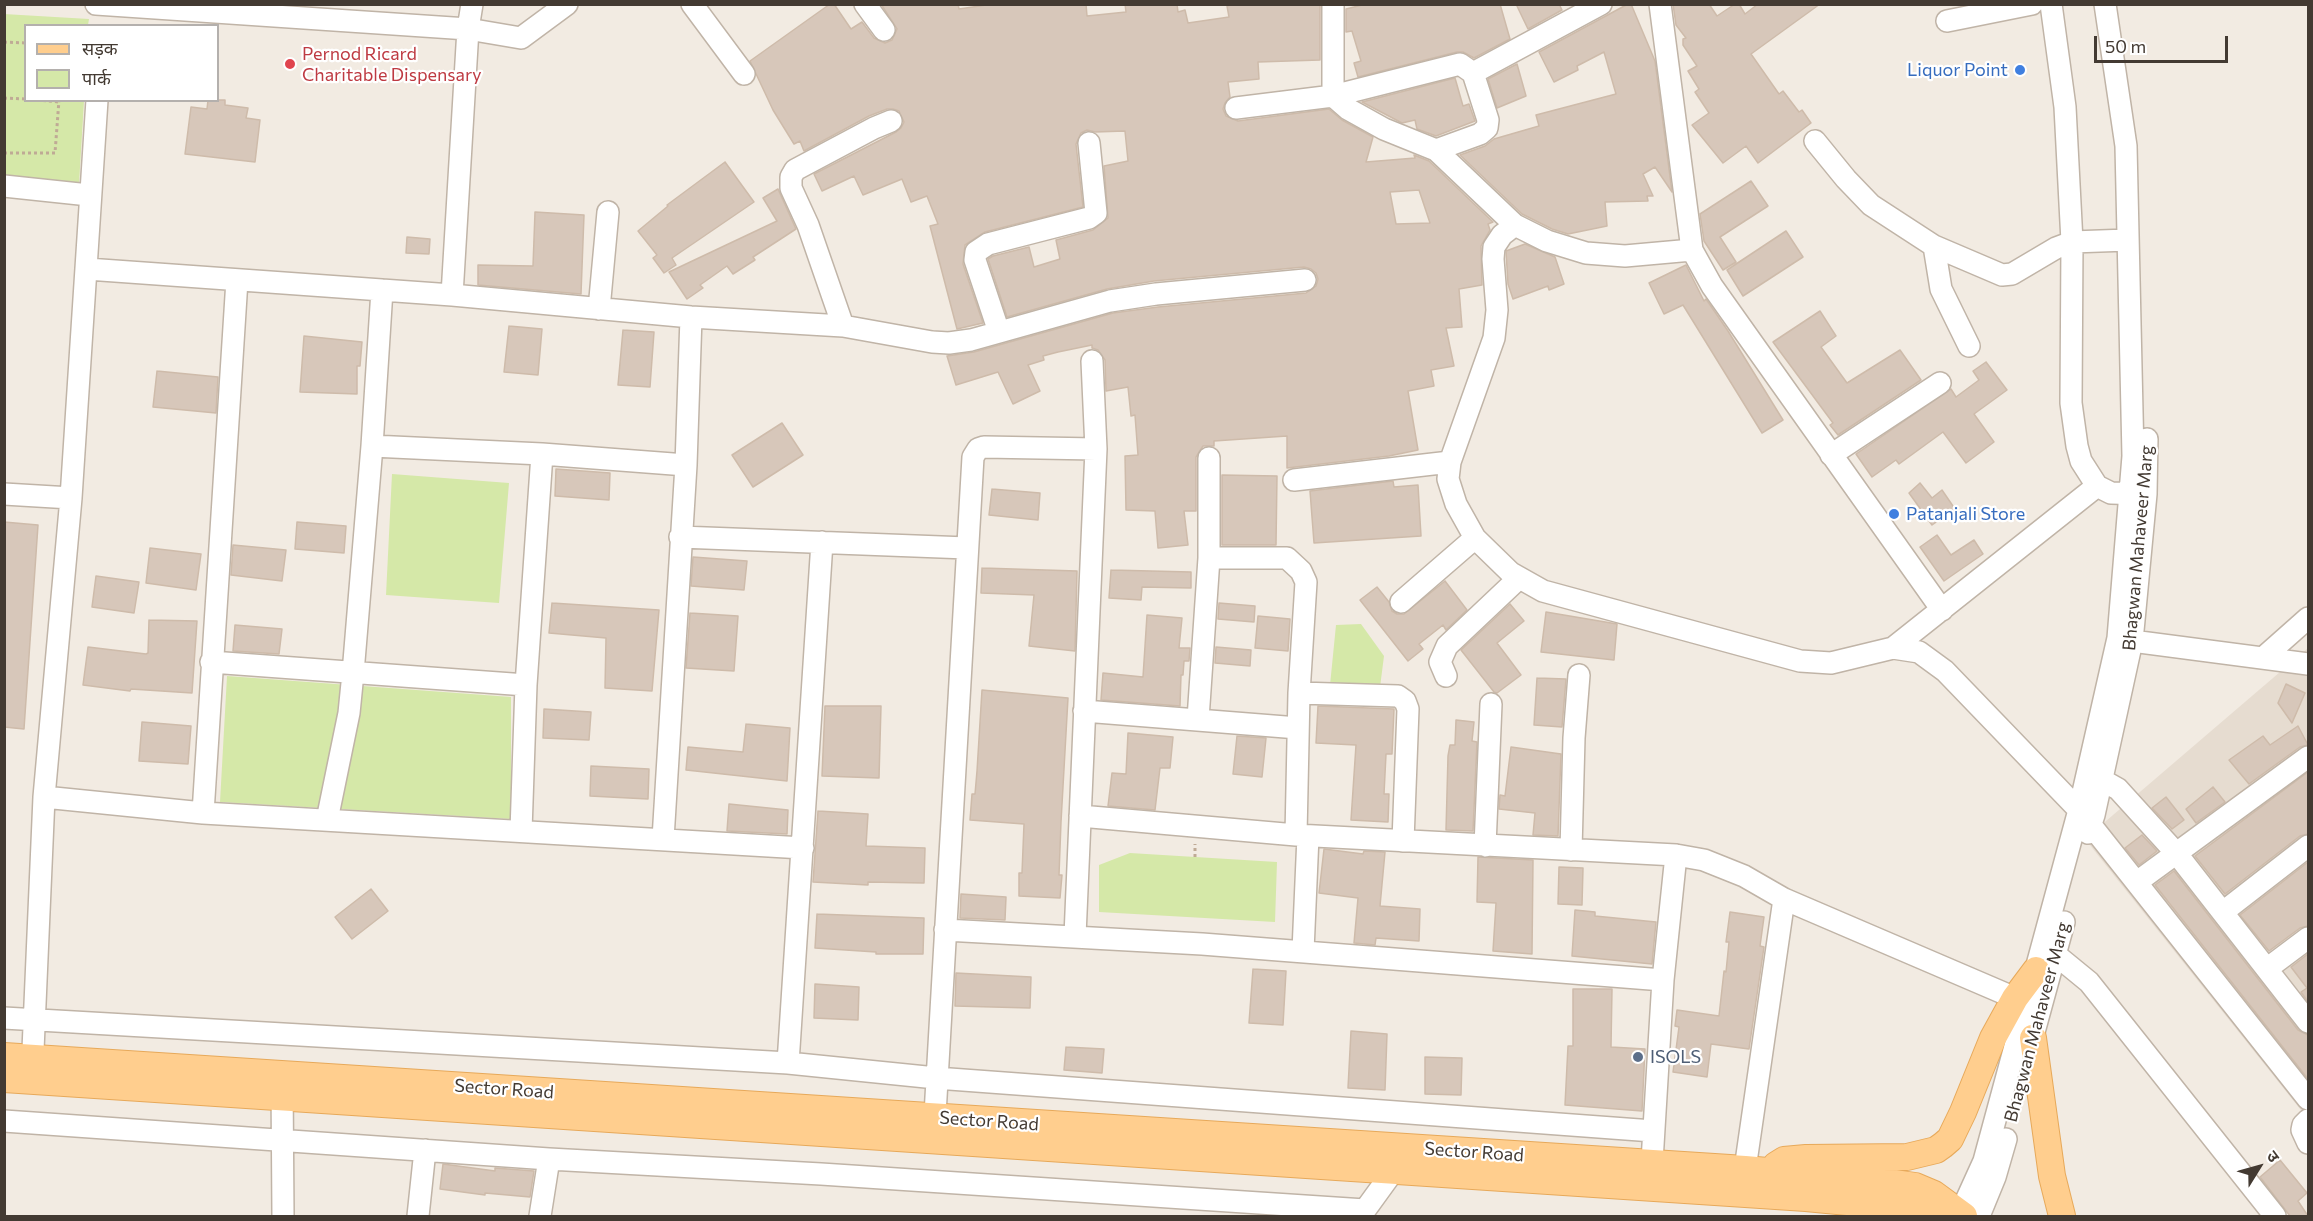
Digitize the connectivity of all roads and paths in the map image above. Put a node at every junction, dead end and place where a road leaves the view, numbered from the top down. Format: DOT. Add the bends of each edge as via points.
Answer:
graph roads {
  1 [pos="96,4"];
  2 [pos="472,4"];
  3 [pos="567,4"];
  4 [pos="692,4"];
  5 [pos="865,4"];
  6 [pos="1333,4"];
  7 [pos="1601,4"];
  8 [pos="2032,4"];
  9 [pos="2051,4"];
  10 [pos="2105,4"];
  11 [pos="2120,4"];
  12 [pos="105,5"];
  13 [pos="1660,5"];
  14 [pos="208,8"];
  15 [pos="1947,21"];
  16 [pos="103,24"];
  17 [pos="468,29"];
  18 [pos="884,30"];
  19 [pos="4,42"];
  20 [pos="24,43"];
  21 [pos="1473,73"];
  22 [pos="744,74"];
  23 [pos="1333,96"];
  24 [pos="4,98"];
  25 [pos="24,99"];
  26 [pos="59,102"];
  27 [pos="97,102"];
  28 [pos="1236,108"];
  29 [pos="891,121"];
  30 [pos="1815,141"];
  31 [pos="1089,144"];
  32 [pos="1436,150"];
  33 [pos="4,153"];
  34 [pos="4,186"];
  35 [pos="89,195"];
  36 [pos="608,212"];
  37 [pos="1515,225"];
  38 [pos="2128,240"];
  39 [pos="2072,242"];
  40 [pos="1934,246"];
  41 [pos="1692,250"];
  42 [pos="87,269"];
  43 [pos="237,280"];
  44 [pos="1305,280"];
  45 [pos="382,290"];
  46 [pos="452,295"];
  47 [pos="599,309"];
  48 [pos="691,317"];
  49 [pos="843,326"];
  50 [pos="999,332"];
  51 [pos="1969,346"];
  52 [pos="1092,361"];
  53 [pos="1940,383"];
  54 [pos="372,446"];
  55 [pos="1096,449"];
  56 [pos="542,454"];
  57 [pos="1831,455"];
  58 [pos="1209,458"];
  59 [pos="1450,462"];
  60 [pos="686,465"];
  61 [pos="1294,480"];
  62 [pos="2097,486"];
  63 [pos="4,494"];
  64 [pos="2138,494"];
  65 [pos="70,498"];
  66 [pos="680,537"];
  67 [pos="1475,538"];
  68 [pos="822,542"];
  69 [pos="967,548"];
  70 [pos="1209,558"];
  71 [pos="1519,578"];
  72 [pos="1401,602"];
  73 [pos="1942,610"];
  74 [pos="2308,618"];
  75 [pos="2132,641"];
  76 [pos="1893,648"];
  77 [pos="2264,657"];
  78 [pos="211,662"];
  79 [pos="2308,664"];
  80 [pos="353,673"];
  81 [pos="1446,675"];
  82 [pos="1579,675"];
  83 [pos="526,686"];
  84 [pos="1299,693"];
  85 [pos="1491,704"];
  86 [pos="1084,711"];
  87 [pos="1198,719"];
  88 [pos="1298,728"];
  89 [pos="2308,757"];
  90 [pos="2102,780"];
  91 [pos="44,797"];
  92 [pos="203,813"];
  93 [pos="1080,816"];
  94 [pos="2085,817"];
  95 [pos="327,820"];
  96 [pos="521,831"];
  97 [pos="1302,835"];
  98 [pos="663,839"];
  99 [pos="1403,841"];
  100 [pos="1485,846"];
  101 [pos="2308,846"];
  102 [pos="802,848"];
  103 [pos="1571,850"];
  104 [pos="2178,854"];
  105 [pos="1676,855"];
  106 [pos="2137,882"];
  107 [pos="1784,899"];
  108 [pos="2223,912"];
  109 [pos="945,930"];
  110 [pos="1075,936"];
  111 [pos="2308,938"];
  112 [pos="1303,951"];
  113 [pos="2046,962"];
  114 [pos="2268,968"];
  115 [pos="1663,980"];
  116 [pos="2014,998"];
  117 [pos="4,1018"];
  118 [pos="35,1020"];
  119 [pos="2308,1022"];
  120 [pos="2033,1038"];
  121 [pos="4,1056"];
  122 [pos="788,1064"];
  123 [pos="32,1069"];
  124 [pos="936,1078"];
  125 [pos="4,1079"];
  126 [pos="282,1086"];
  127 [pos="2308,1100"];
  128 [pos="2308,1120"];
  129 [pos="4,1121"];
  130 [pos="934,1129"];
  131 [pos="1653,1131"];
  132 [pos="281,1139"];
  133 [pos="2308,1143"];
  134 [pos="425,1150"];
  135 [pos="549,1159"];
  136 [pos="1394,1170"];
  137 [pos="1756,1171"];
  138 [pos="1651,1176"];
  139 [pos="1790,1197"];
  140 [pos="283,1216"];
  141 [pos="418,1216"];
  142 [pos="540,1216"];
  143 [pos="1825,1216"];
  144 [pos="1930,1216"];
  145 [pos="1966,1216"];
  146 [pos="2062,1216"];
  147 [pos="2275,1216"];
  1 -- 12 [label="street"];
  2 -- 17 [label="street"];
  3 -- 17 [label="street" via="521,38"];
  4 -- 22 [label="street"];
  5 -- 18 [label="street"];
  6 -- 23 [label="street"];
  7 -- 21 [label="street"];
  8 -- 15 [label="street"];
  9 -- 39 [label="street" via="2066,107"];
  10 -- 38 [label="street, Bhagwan Mahaveer Marg" via="2126,146"];
  11 -- 64 [label="street, Bhagwan Mahaveer Marg" via="2140,145 2148,456"];
  12 -- 14 [label="street"];
  12 -- 16 [label="street"];
  13 -- 41 [label="street"];
  14 -- 17 [label="street"];
  17 -- 46 [label="street"];
  19 -- 20 [label="path"];
  21 -- 23 [label="street" via="1460,64"];
  21 -- 32 [label="street" via="1488,120 1486,128 1480,134"];
  23 -- 28 [label="street"];
  23 -- 32 [label="street" via="1384,129"];
  24 -- 25 [label="path"];
  26 -- 33 [label="path" via="55,153"];
  27 -- 35 [label="street"];
  29 -- 49 [label="street" via="795,170 792,177 791,188"];
  30 -- 40 [label="street" via="1871,205"];
  31 -- 50 [label="street" via="1096,213 988,244 976,252 975,260"];
  32 -- 37 [label="street"];
  34 -- 35 [label="street"];
  35 -- 42 [label="street"];
  36 -- 47 [label="street"];
  37 -- 41 [label="street" via="1547,241 1586,253 1625,256"];
  37 -- 59 [label="street" via="1494,247 1494,338"];
  38 -- 39 [label="street"];
  38 -- 64 [label="street, Bhagwan Mahaveer Marg" via="2133,456"];
  39 -- 40 [label="street" via="2012,274 2002,275"];
  39 -- 62 [label="street" via="2072,412 2081,461"];
  40 -- 51 [label="street" via="1941,289"];
  41 -- 57 [label="street" via="1712,286"];
  42 -- 43 [label="street"];
  42 -- 65 [label="street"];
  43 -- 45 [label="street"];
  43 -- 78 [label="street"];
  44 -- 50 [label="street" via="1110,301"];
  45 -- 46 [label="street"];
  45 -- 54 [label="street"];
  46 -- 47 [label="street"];
  47 -- 48 [label="street"];
  48 -- 49 [label="street"];
  48 -- 60 [label="street"];
  49 -- 50 [label="street" via="932,342 970,340"];
  52 -- 55 [label="street"];
  53 -- 57 [label="street"];
  54 -- 56 [label="street"];
  54 -- 80 [label="street"];
  55 -- 69 [label="street" via="978,449 972,464"];
  55 -- 86 [label="street"];
  56 -- 60 [label="street"];
  56 -- 83 [label="street"];
  57 -- 73 [label="street"];
  58 -- 70 [label="street"];
  59 -- 61 [label="street"];
  59 -- 67 [label="street" via="1448,479 1456,504"];
  60 -- 66 [label="street"];
  62 -- 64 [label="street" via="2111,493"];
  62 -- 73 [label="street"];
  63 -- 65 [label="street"];
  64 -- 75 [label="street, Bhagwan Mahaveer Marg"];
  64 -- 94 [label="street, Bhagwan Mahaveer Marg" via="2118,638"];
  65 -- 91 [label="street"];
  66 -- 68 [label="street"];
  66 -- 98 [label="street"];
  67 -- 71 [label="street"];
  67 -- 72 [label="street"];
  68 -- 69 [label="street"];
  68 -- 102 [label="street"];
  69 -- 109 [label="street"];
  70 -- 84 [label="street" via="1287,558 1301,571 1306,582"];
  70 -- 87 [label="street"];
  71 -- 76 [label="street" via="1543,591 1800,662 1830,663"];
  71 -- 81 [label="street" via="1447,646 1440,662"];
  73 -- 76 [label="street"];
  74 -- 77 [label="street"];
  75 -- 77 [label="street"];
  75 -- 90 [label="street, Bhagwan Mahaveer Marg"];
  76 -- 94 [label="street" via="1919,652 1945,671"];
  77 -- 79 [label="street"];
  78 -- 80 [label="street"];
  78 -- 92 [label="street"];
  80 -- 83 [label="street"];
  80 -- 95 [label="street"];
  82 -- 103 [label="street"];
  83 -- 96 [label="street"];
  84 -- 88 [label="street"];
  84 -- 99 [label="street" via="1398,696 1405,701 1408,709"];
  85 -- 100 [label="street"];
  86 -- 87 [label="street"];
  86 -- 93 [label="street"];
  87 -- 88 [label="street"];
  88 -- 97 [label="street"];
  89 -- 104 [label="street"];
  90 -- 94 [label="street, Bhagwan Mahaveer Marg"];
  90 -- 104 [label="street" via="2118,789"];
  91 -- 92 [label="street"];
  91 -- 118 [label="street"];
  92 -- 95 [label="street"];
  93 -- 97 [label="street"];
  93 -- 110 [label="street"];
  94 -- 106 [label="street"];
  94 -- 113 [label="street, Bhagwan Mahaveer Marg"];
  95 -- 96 [label="street"];
  96 -- 98 [label="street"];
  97 -- 99 [label="street"];
  97 -- 112 [label="street"];
  98 -- 102 [label="street"];
  99 -- 100 [label="street"];
  100 -- 103 [label="street"];
  101 -- 108 [label="street"];
  102 -- 122 [label="street"];
  103 -- 105 [label="street"];
  104 -- 106 [label="street"];
  104 -- 108 [label="street"];
  105 -- 107 [label="street" via="1704,860 1744,876"];
  105 -- 115 [label="street"];
  106 -- 127 [label="street"];
  107 -- 116 [label="street"];
  107 -- 137 [label="street"];
  108 -- 114 [label="street"];
  109 -- 110 [label="street"];
  109 -- 124 [label="street"];
  110 -- 112 [label="street"];
  111 -- 114 [label="street"];
  112 -- 115 [label="street"];
  113 -- 116 [label="main road"];
  113 -- 120 [label="street, Bhagwan Mahaveer Marg"];
  113 -- 145 [label="street, Bhagwan Mahaveer Marg"];
  113 -- 147 [label="street" via="2090,982"];
  114 -- 119 [label="street"];
  115 -- 131 [label="street"];
  116 -- 137 [label="main road" via="1943,1146 1907,1157 1784,1160"];
  117 -- 118 [label="street"];
  118 -- 122 [label="street"];
  118 -- 123 [label="street"];
  120 -- 145 [label="street, Bhagwan Mahaveer Marg" via="1995,1177"];
  120 -- 146 [label="main road" via="2052,1176"];
  121 -- 123 [label="main road, Sector Road"];
  122 -- 124 [label="street"];
  123 -- 125 [label="main road, Sector Road"];
  123 -- 126 [label="main road, Sector Road"];
  124 -- 130 [label="street"];
  124 -- 131 [label="street"];
  126 -- 130 [label="main road, Sector Road"];
  126 -- 132 [label="street"];
  128 -- 133 [label="street" via="2302,1130"];
  129 -- 132 [label="street"];
  130 -- 136 [label="main road, Sector Road"];
  130 -- 138 [label="main road, Sector Road"];
  131 -- 138 [label="street"];
  132 -- 134 [label="street"];
  132 -- 140 [label="street"];
  134 -- 135 [label="street"];
  134 -- 141 [label="street"];
  135 -- 136 [label="street" via="1365,1209"];
  135 -- 142 [label="street"];
  136 -- 138 [label="main road, Sector Road"];
  137 -- 138 [label="main road, Sector Road"];
  137 -- 145 [label="main road, Sector Road" via="1915,1186"];
  138 -- 139 [label="main road, Sector Road"];
  139 -- 143 [label="main road"];
  139 -- 144 [label="main road, Sector Road" via="1910,1208"];
}
